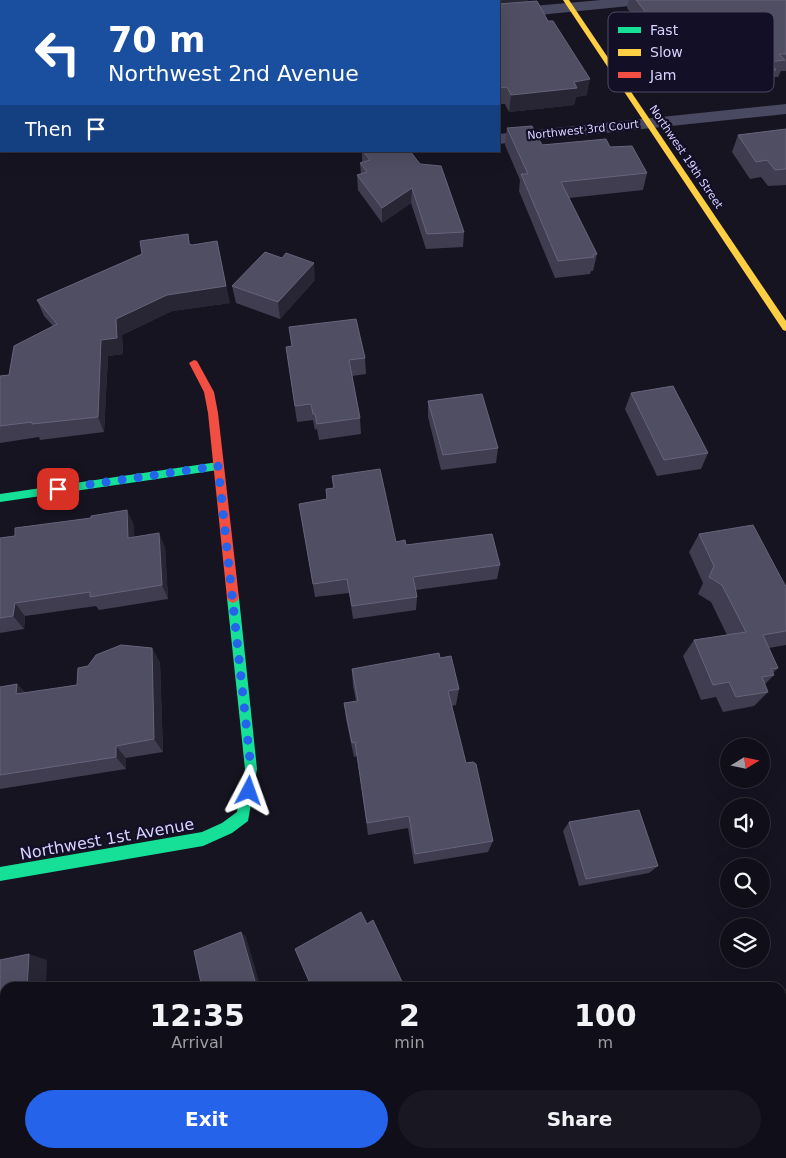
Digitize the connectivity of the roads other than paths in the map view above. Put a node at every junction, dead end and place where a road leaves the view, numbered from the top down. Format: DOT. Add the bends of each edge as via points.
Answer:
graph roads {
  1 [pos="650,0"];
  2 [pos="568,4"];
  3 [pos="500,14"];
  4 [pos="608,64"];
  5 [pos="627,92"];
  6 [pos="786,109"];
  7 [pos="648,123"];
  8 [pos="500,139"];
  9 [pos="786,328"];
  10 [pos="194,363"];
  11 [pos="218,466"];
  12 [pos="0,498"];
  13 [pos="0,874"];
  1 -- 2 [label="street"];
  2 -- 3 [label="street"];
  2 -- 4 [label="street, Northwest 19th Street"];
  5 -- 7 [label="street, Northwest 19th Street"];
  6 -- 7 [label="street, Northwest 3rd Court"];
  7 -- 8 [label="street, Northwest 3rd Court"];
  7 -- 9 [label="street, Northwest 19th Street"];
  10 -- 11 [label="street" via="209,392"];
  11 -- 12 [label="street"];
  11 -- 13 [label="street, Northwest 1st Avenue" via="251,769 242,816 227,828 203,839"];
}
